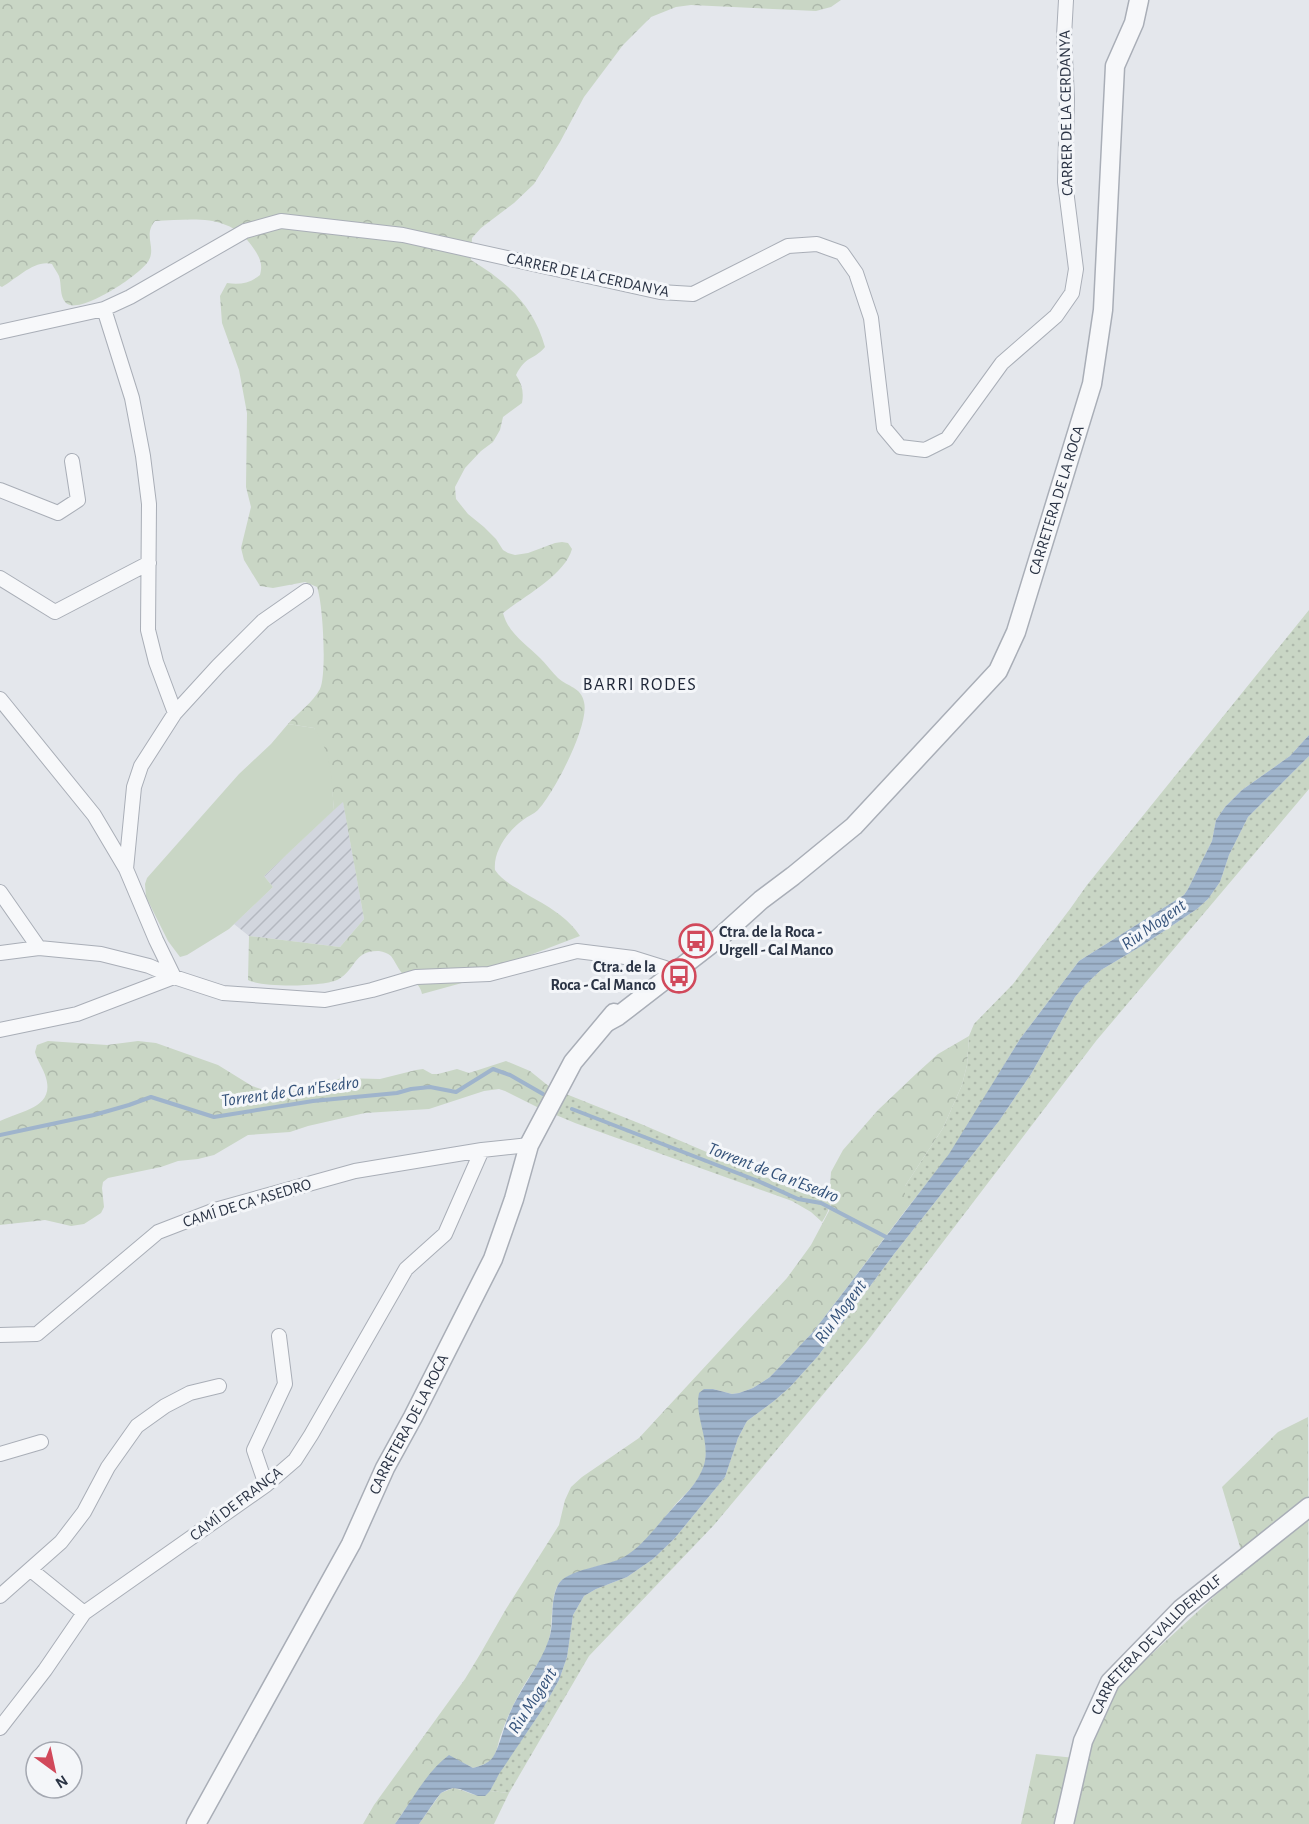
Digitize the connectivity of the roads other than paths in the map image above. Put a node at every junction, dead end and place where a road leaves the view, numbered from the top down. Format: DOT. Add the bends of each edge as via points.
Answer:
graph roads {
  1 [pos="1066,0"];
  2 [pos="1139,0"];
  3 [pos="104,309"];
  4 [pos="0,332"];
  5 [pos="72,461"];
  6 [pos="0,490"];
  7 [pos="148,563"];
  8 [pos="0,578"];
  9 [pos="306,591"];
  10 [pos="0,699"];
  11 [pos="175,713"];
  12 [pos="126,869"];
  13 [pos="0,892"];
  14 [pos="761,900"];
  15 [pos="39,948"];
  16 [pos="0,953"];
  17 [pos="665,968"];
  18 [pos="174,977"];
  19 [pos="607,1022"];
  20 [pos="0,1030"];
  21 [pos="529,1145"];
  22 [pos="482,1150"];
  23 [pos="0,1335"];
  24 [pos="279,1336"];
  25 [pos="219,1386"];
  26 [pos="41,1442"];
  27 [pos="0,1454"];
  28 [pos="266,1485"];
  29 [pos="1309,1507"];
  30 [pos="31,1570"];
  31 [pos="0,1596"];
  32 [pos="84,1613"];
  33 [pos="0,1728"];
  34 [pos="196,1824"];
  35 [pos="1064,1824"];
  1 -- 3 [label="street, CARRER DE LA CERDANYA" via="1065,182 1076,269 1072,293 1056,316 1002,363 947,439 925,450 900,447 884,428 871,318 856,273 842,253 818,244 788,246 693,294 660,292 403,235 281,221 244,231"];
  2 -- 14 [label="street, CARRETERA DE LA ROCA" via="1134,23 1115,66 1103,309 1092,384 1016,632 998,671 854,826"];
  3 -- 4 [label="street, CARRER DE LA CERDANYA"];
  3 -- 7 [label="street" via="132,398 143,456 149,504"];
  5 -- 6 [label="street" via="78,501 58,513"];
  7 -- 8 [label="street" via="55,612"];
  7 -- 11 [label="street" via="148,630"];
  9 -- 11 [label="street" via="263,621"];
  10 -- 12 [label="street" via="94,815"];
  11 -- 12 [label="street" via="141,766 134,787"];
  12 -- 18 [label="street"];
  13 -- 15 [label="street"];
  14 -- 17 [label="street, CARRETERA DE LA ROCA"];
  14 -- 19 [label="street, CARRETERA DE LA ROCA" via="719,938"];
  15 -- 16 [label="street"];
  15 -- 18 [label="street" via="101,954"];
  17 -- 18 [label="street" via="633,958 577,951 489,974 416,977 326,1000 223,993"];
  17 -- 19 [label="street, CARRETERA DE LA ROCA" via="620,1005"];
  18 -- 20 [label="street" via="78,1014"];
  19 -- 21 [label="street, CARRETERA DE LA ROCA" via="573,1062"];
  21 -- 22 [label="street, CAMÍ DE CA 'ASEDRO"];
  21 -- 34 [label="street, CARRETERA DE LA ROCA" via="493,1259 385,1468 351,1544"];
  22 -- 23 [label="street, CAMÍ DE CA 'ASEDRO" via="355,1171 215,1210 158,1232 37,1334"];
  22 -- 28 [label="street, CAMÍ DE FRANÇA" via="445,1234 406,1269 295,1460"];
  24 -- 28 [label="street" via="285,1384 254,1450"];
  25 -- 30 [label="street" via="190,1393 137,1426 108,1467 84,1512 61,1542"];
  26 -- 27 [label="street"];
  28 -- 32 [label="street, CAMÍ DE FRANÇA"];
  29 -- 35 [label="street, CARRETERA DE VALLDERIOLF" via="1181,1609 1110,1682 1083,1741"];
  30 -- 31 [label="street"];
  30 -- 32 [label="street"];
  32 -- 33 [label="street, CAMÍ DE FRANÇA"];
}
